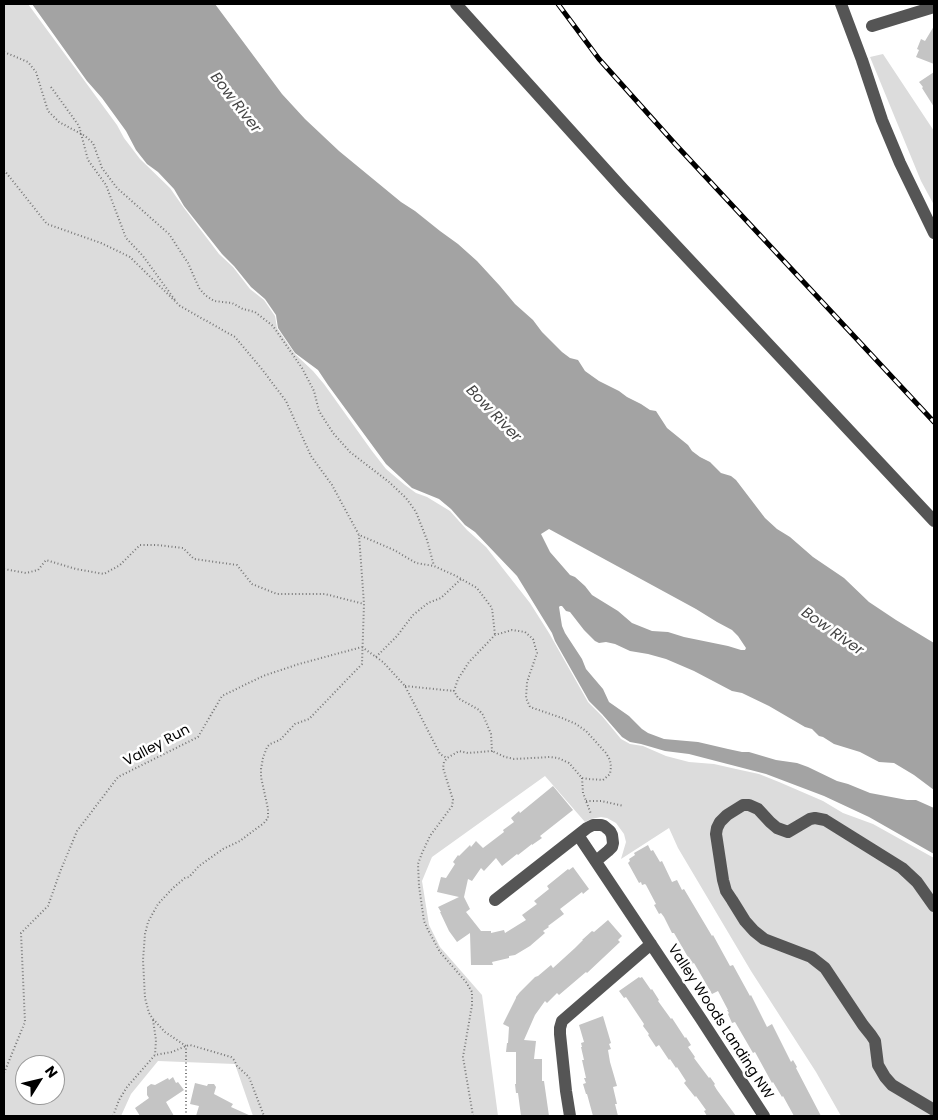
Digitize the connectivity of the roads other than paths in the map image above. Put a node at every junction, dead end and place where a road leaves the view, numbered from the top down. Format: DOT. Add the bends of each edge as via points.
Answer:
graph roads {
  1 [pos="456,4"];
  2 [pos="841,4"];
  3 [pos="934,7"];
  4 [pos="872,26"];
  5 [pos="934,233"];
  6 [pos="934,521"];
  7 [pos="578,835"];
  8 [pos="596,861"];
  9 [pos="495,900"];
  10 [pos="934,906"];
  11 [pos="651,944"];
  12 [pos="934,1110"];
  13 [pos="570,1116"];
  14 [pos="764,1116"];
  1 -- 6 [label="street" via="623,189"];
  2 -- 5 [label="street" via="882,120"];
  3 -- 4 [label="street"];
  7 -- 8 [label="street"];
  7 -- 8 [label="street" via="597,824 610,831 612,847"];
  7 -- 9 [label="street"];
  8 -- 11 [label="street, Valley Woods Landing NW"];
  10 -- 12 [label="street" via="918,882 902,868 825,820 810,819 788,832 777,828 758,809 742,805 727,815 717,828 725,885 745,921 764,938 811,956 825,968 871,1035 878,1065 885,1077 892,1085"];
  11 -- 13 [label="street" via="562,1021 560,1034"];
  11 -- 14 [label="street, Valley Woods Landing NW"];
}
